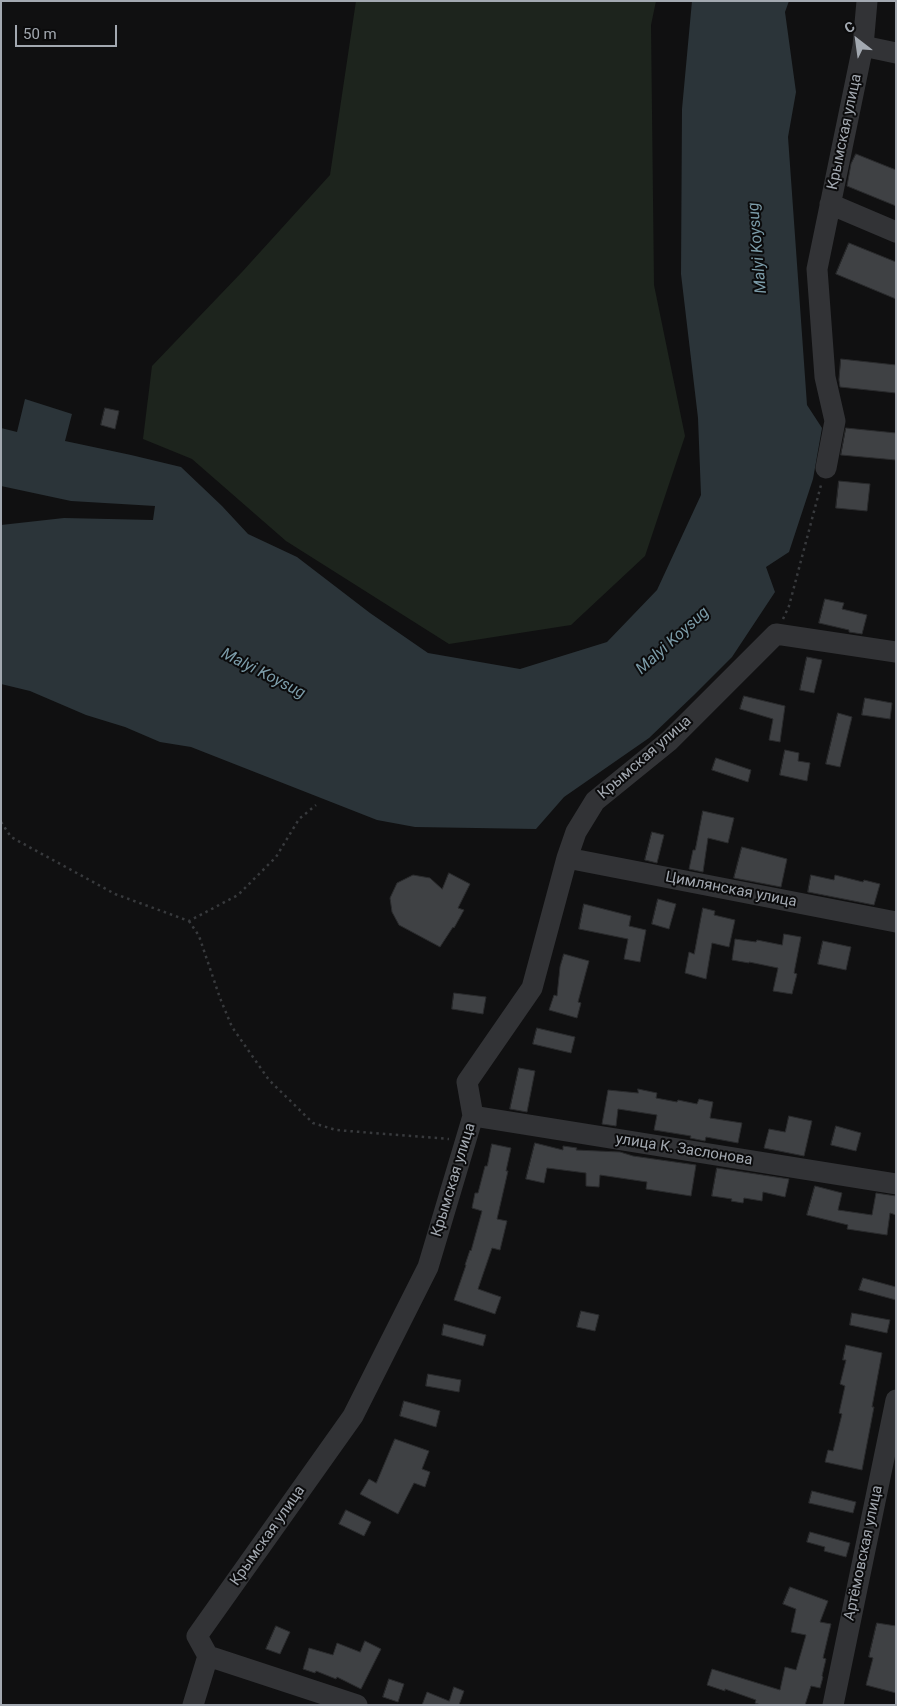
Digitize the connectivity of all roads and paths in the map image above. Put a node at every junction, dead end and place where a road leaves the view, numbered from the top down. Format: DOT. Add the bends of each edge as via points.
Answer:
graph roads {
  1 [pos="867,1"];
  2 [pos="863,46"];
  3 [pos="896,53"];
  4 [pos="830,204"];
  5 [pos="896,232"];
  6 [pos="826,468"];
  7 [pos="776,634"];
  8 [pos="896,652"];
  9 [pos="316,805"];
  10 [pos="1,822"];
  11 [pos="567,858"];
  12 [pos="189,921"];
  13 [pos="896,922"];
  14 [pos="472,1116"];
  15 [pos="465,1141"];
  16 [pos="896,1184"];
  17 [pos="896,1400"];
  18 [pos="208,1656"];
  19 [pos="193,1705"];
  20 [pos="357,1705"];
  21 [pos="833,1705"];
  1 -- 2 [label="street, Крымская улица"];
  2 -- 3 [label="street"];
  2 -- 4 [label="street, Крымская улица"];
  4 -- 5 [label="street"];
  4 -- 6 [label="street, Крымская улица" via="817,268 825,377 835,421"];
  6 -- 7 [label="path" via="789,606"];
  7 -- 8 [label="street"];
  7 -- 11 [label="street, Крымская улица" via="669,741 595,801 576,832"];
  9 -- 12 [label="path" via="299,819 276,857 238,895"];
  10 -- 12 [label="path" via="11,837 115,894"];
  11 -- 13 [label="street, Цимлянская улица"];
  11 -- 14 [label="street, Крымская улица" via="532,988 467,1082"];
  12 -- 15 [label="path" via="199,936 232,1027 269,1080 313,1122 336,1130"];
  14 -- 15 [label="street, Крымская улица"];
  14 -- 16 [label="street, улица К. Заслонова"];
  15 -- 18 [label="street, Крымская улица" via="428,1268 353,1416 198,1636"];
  17 -- 21 [label="street, Артёмовская улица"];
  18 -- 19 [label="street"];
  18 -- 20 [label="street"];
}
